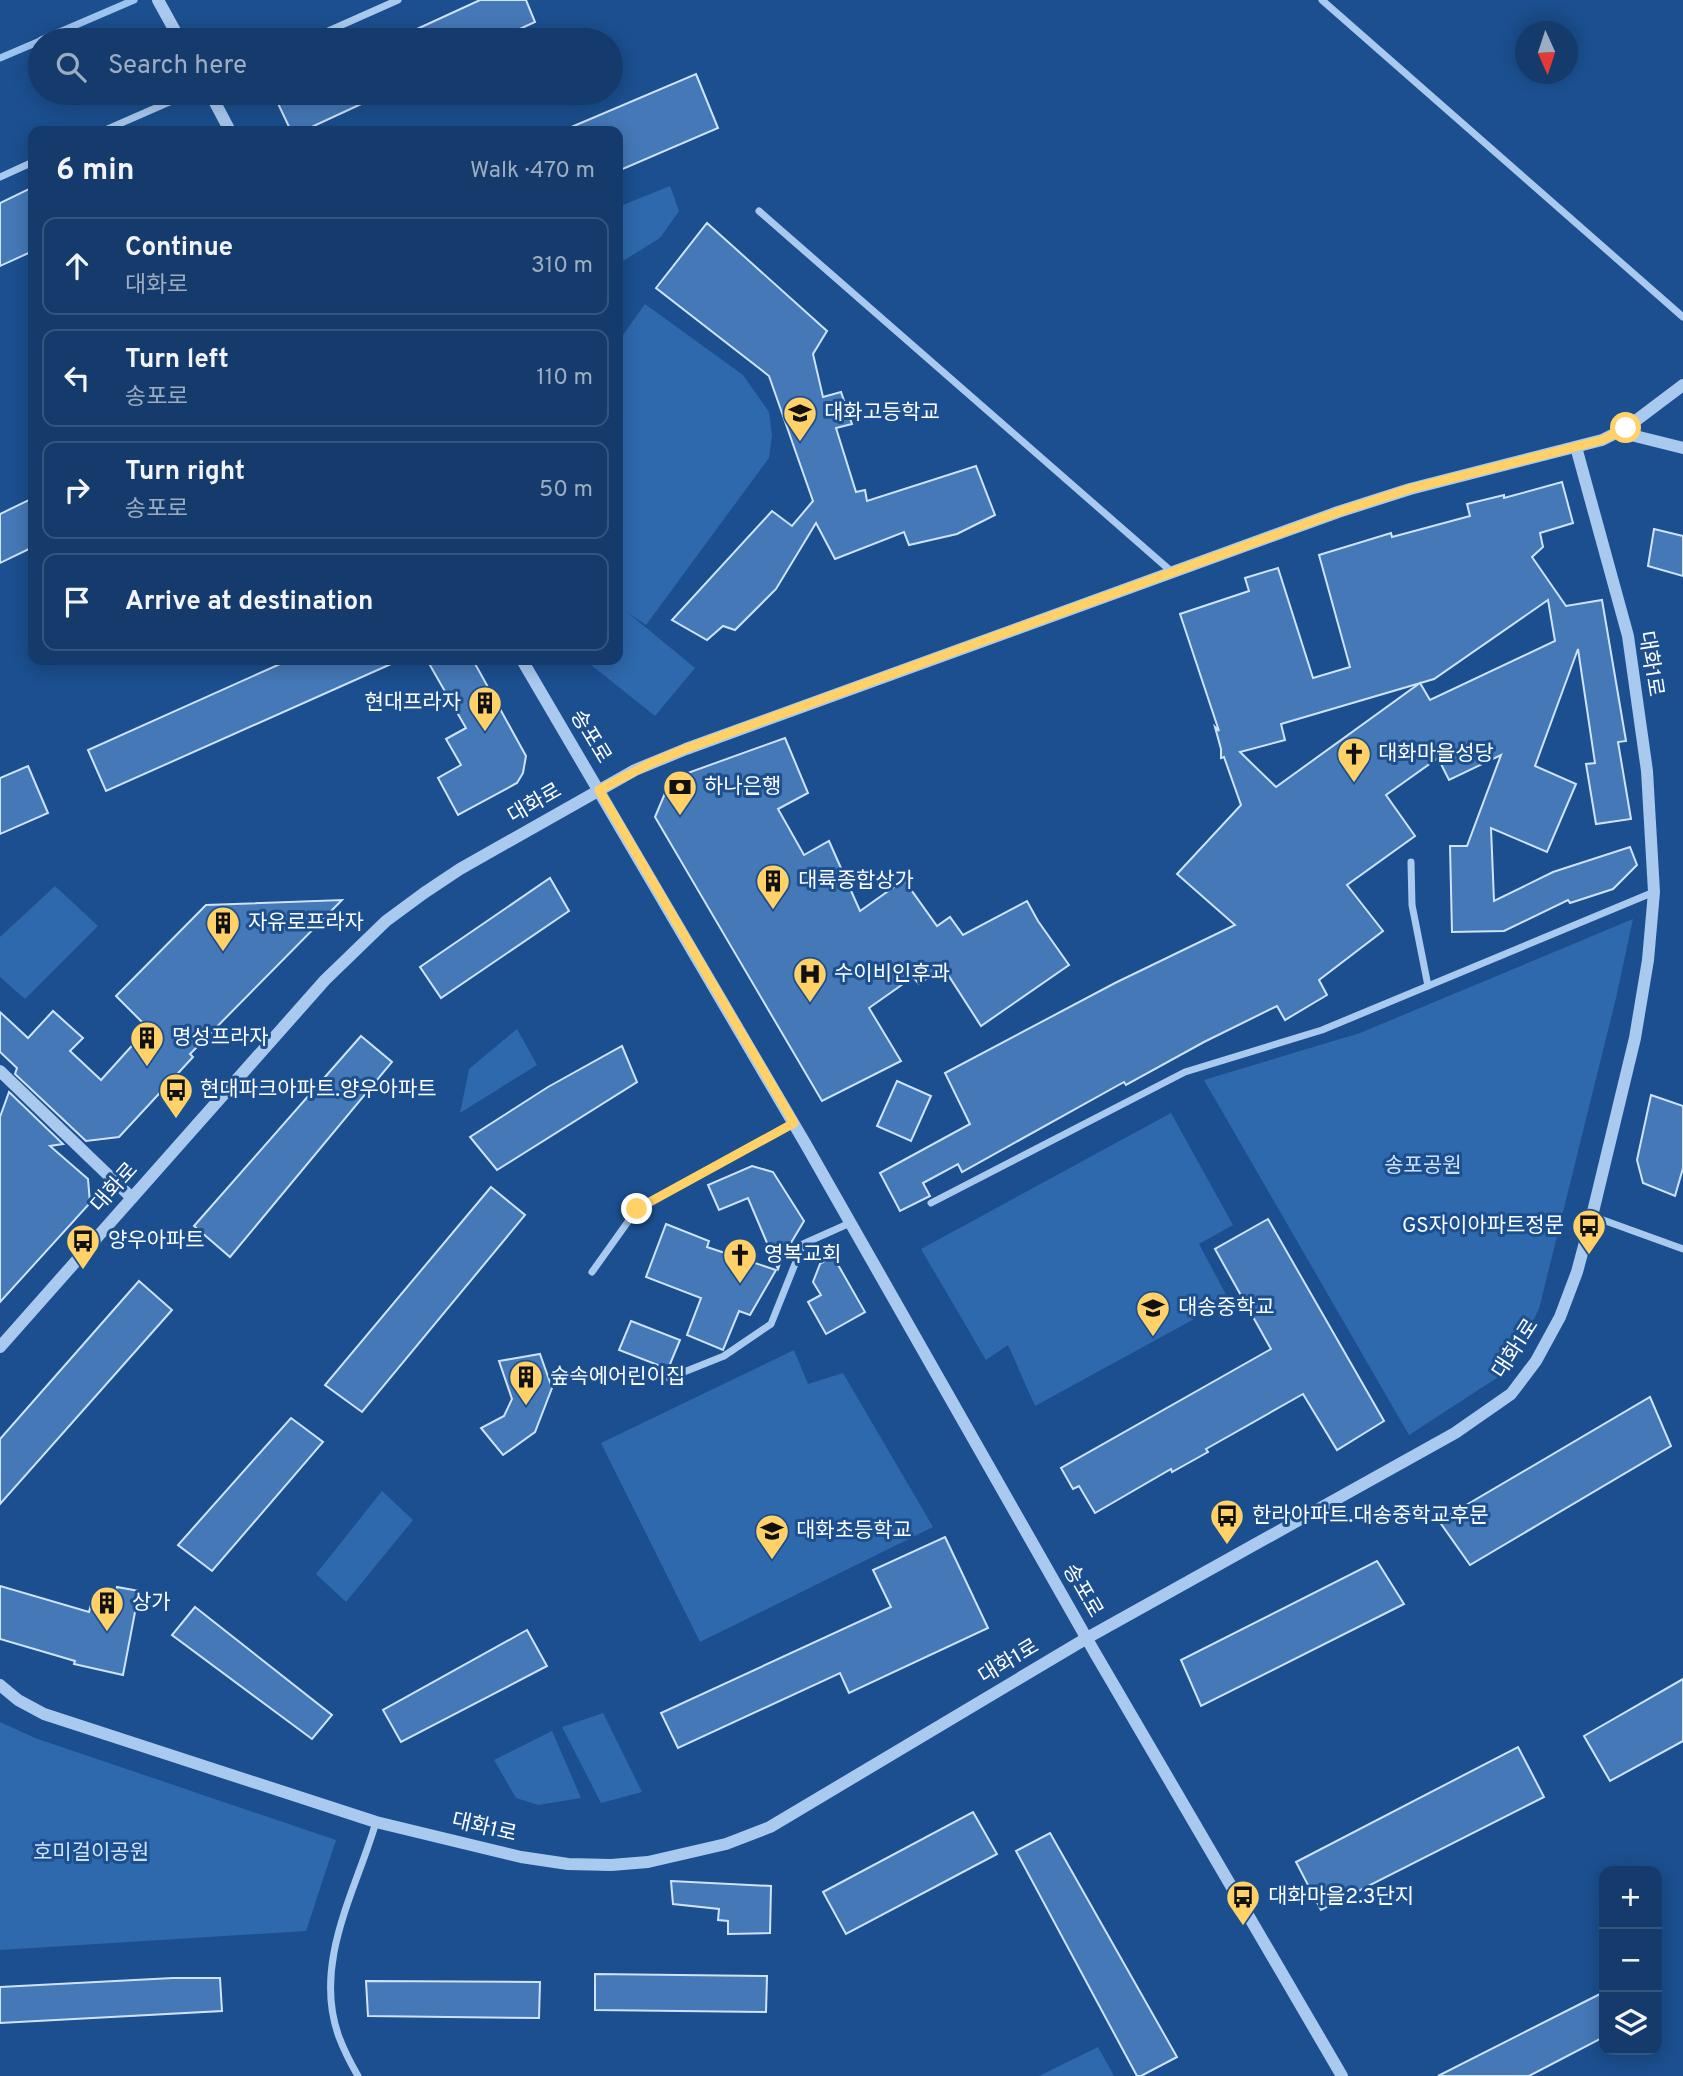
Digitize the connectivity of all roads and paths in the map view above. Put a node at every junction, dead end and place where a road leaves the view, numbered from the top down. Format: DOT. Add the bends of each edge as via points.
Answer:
graph roads {
  1 [pos="158,0"];
  2 [pos="398,0"];
  3 [pos="1322,0"];
  4 [pos="173,28"];
  5 [pos="335,28"];
  6 [pos="163,105"];
  7 [pos="216,105"];
  8 [pos="114,126"];
  9 [pos="227,126"];
  10 [pos="28,164"];
  11 [pos="0,177"];
  12 [pos="759,211"];
  13 [pos="1683,317"];
  14 [pos="1683,385"];
  15 [pos="1619,432"];
  16 [pos="1576,447"];
  17 [pos="1683,449"];
  18 [pos="1173,573"];
  19 [pos="525,665"];
  20 [pos="599,790"];
  21 [pos="1411,862"];
  22 [pos="1654,892"];
  23 [pos="1428,986"];
  24 [pos="0,1071"];
  25 [pos="794,1123"];
  26 [pos="132,1198"];
  27 [pos="931,1203"];
  28 [pos="1592,1216"];
  29 [pos="850,1223"];
  30 [pos="1683,1249"];
  31 [pos="592,1272"];
  32 [pos="0,1347"];
  33 [pos="669,1378"];
  34 [pos="1087,1638"];
  35 [pos="0,1685"];
  36 [pos="376,1822"];
  37 [pos="358,2076"];
  38 [pos="1342,2076"];
  1 -- 4 [label="street"];
  2 -- 5 [label="street"];
  3 -- 13 [label="street"];
  6 -- 8 [label="street"];
  7 -- 9 [label="street"];
  10 -- 11 [label="street"];
  12 -- 18 [label="street"];
  14 -- 15 [label="street, 대화로"];
  15 -- 16 [label="street, 대화로"];
  15 -- 17 [label="street"];
  16 -- 18 [label="street, 대화로" via="1409,489"];
  16 -- 22 [label="street, 대화1로" via="1628,636 1647,771"];
  18 -- 20 [label="street, 대화로" via="685,749"];
  19 -- 20 [label="street, 송포로"];
  20 -- 25 [label="street, 송포로"];
  20 -- 26 [label="street, 대화로" via="460,869 386,921 316,989"];
  21 -- 23 [label="street" via="1412,905"];
  22 -- 23 [label="street"];
  22 -- 28 [label="street, 대화1로" via="1635,1038"];
  23 -- 27 [label="street" via="1322,1030 1185,1072"];
  24 -- 26 [label="street"];
  25 -- 29 [label="street, 송포로"];
  25 -- 31 [label="street" via="637,1209"];
  26 -- 32 [label="street, 대화로"];
  28 -- 30 [label="street"];
  28 -- 34 [label="street, 대화1로" via="1560,1317 1511,1394 1455,1433"];
  29 -- 33 [label="street" via="803,1244 771,1324 724,1356"];
  29 -- 34 [label="street, 송포로"];
  34 -- 36 [label="street, 대화1로" via="770,1827 689,1854 636,1863 568,1864"];
  34 -- 38 [label="street, 송포로"];
  35 -- 36 [label="street, 대화1로" via="44,1714"];
  36 -- 37 [label="street" via="336,1938 331,1970 338,2036"];
}
